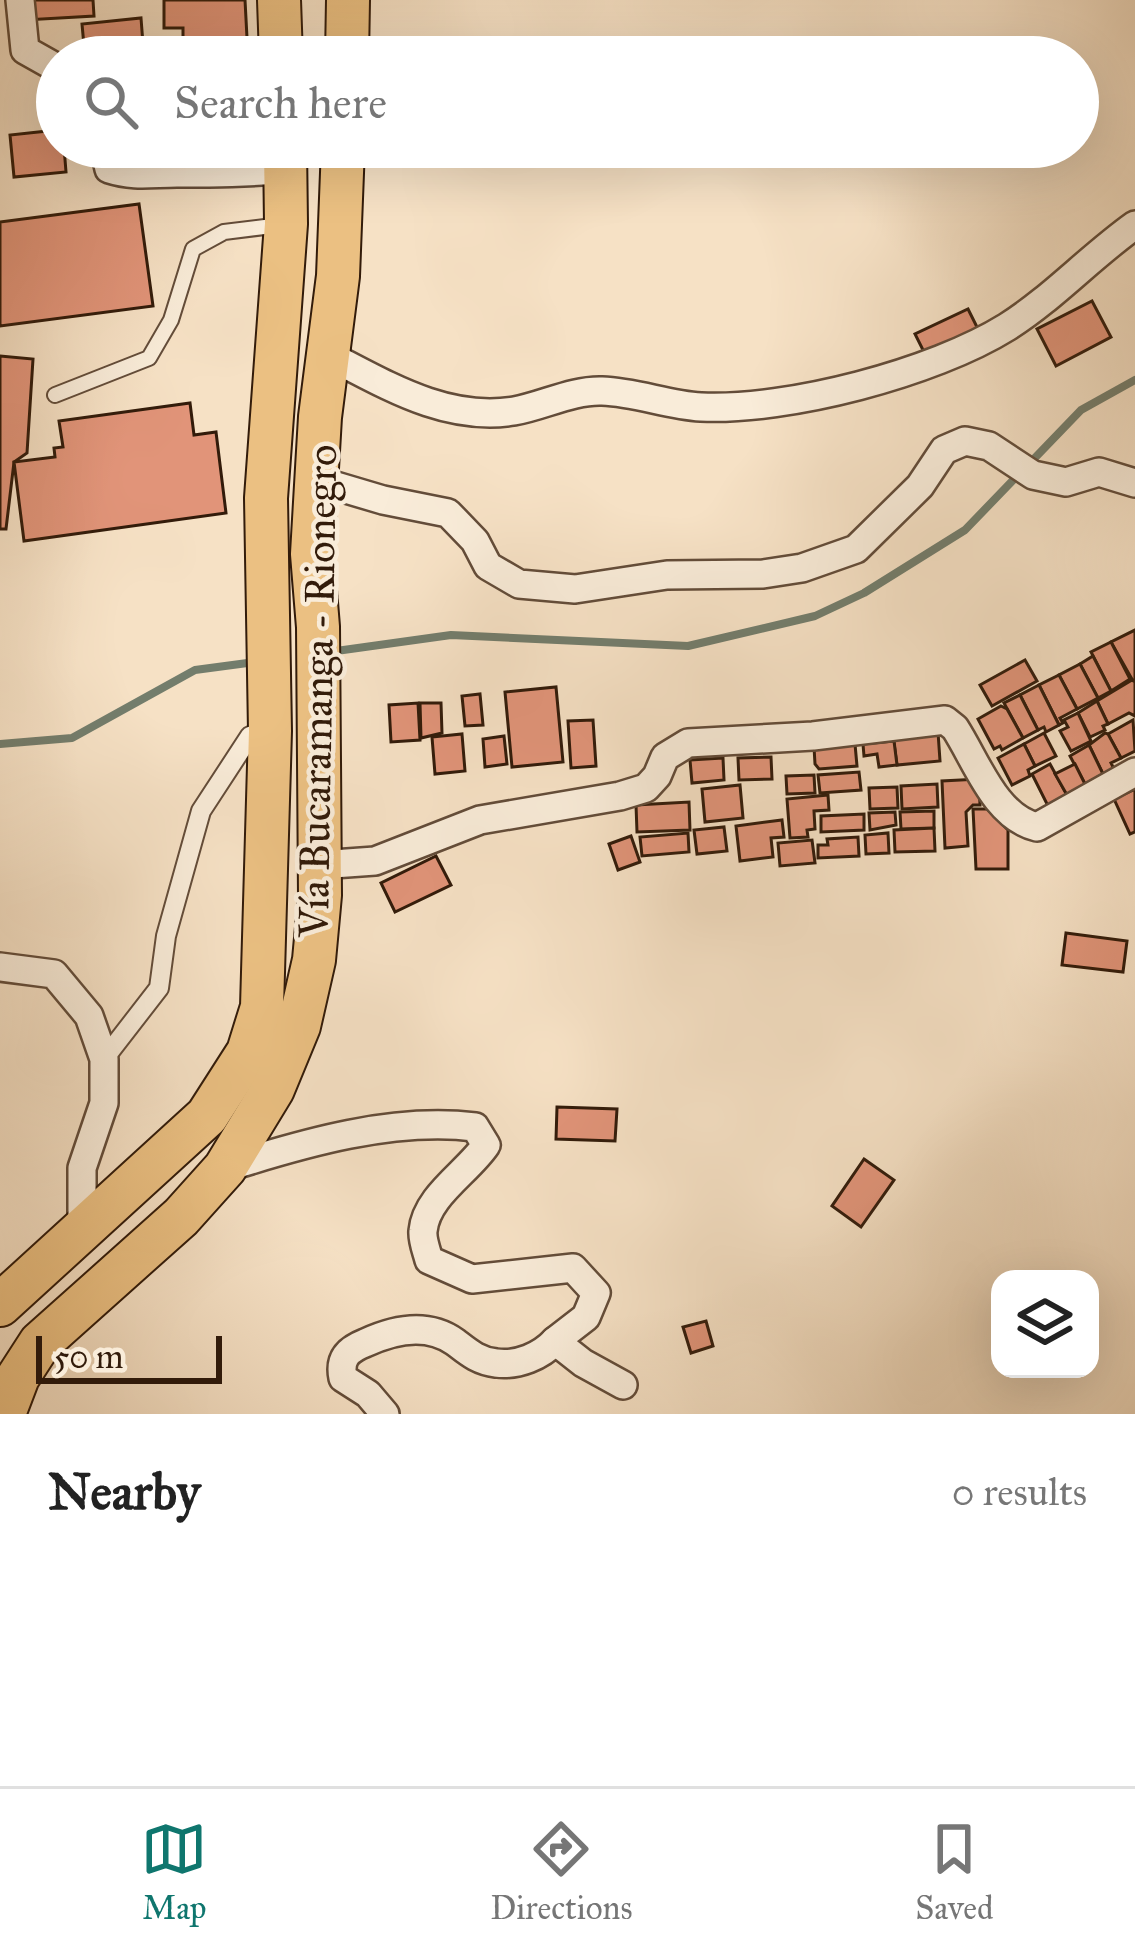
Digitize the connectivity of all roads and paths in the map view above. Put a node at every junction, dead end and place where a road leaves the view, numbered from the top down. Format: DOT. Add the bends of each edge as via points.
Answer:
graph roads {
  1 [pos="20,0"];
  2 [pos="279,0"];
  3 [pos="347,0"];
  4 [pos="280,36"];
  5 [pos="347,36"];
  6 [pos="36,56"];
  7 [pos="110,168"];
  8 [pos="252,168"];
  9 [pos="285,168"];
  10 [pos="342,168"];
  11 [pos="286,224"];
  12 [pos="1135,226"];
  13 [pos="326,354"];
  14 [pos="55,395"];
  15 [pos="319,481"];
  16 [pos="1135,483"];
  17 [pos="270,730"];
  18 [pos="1135,772"];
  19 [pos="319,865"];
  20 [pos="0,967"];
  21 [pos="104,1059"];
  22 [pos="225,1168"];
  23 [pos="82,1232"];
  24 [pos="0,1304"];
  25 [pos="555,1341"];
  26 [pos="623,1385"];
  27 [pos="4,1414"];
  28 [pos="385,1414"];
  1 -- 6 [label="street" via="25,50"];
  2 -- 4 [label="highway"];
  3 -- 5 [label="highway"];
  7 -- 8 [label="street" via="132,176"];
  9 -- 11 [label="highway, Vía Bucaramanga - Rionegro"];
  10 -- 13 [label="highway, Vía Bucaramanga - Rionegro"];
  11 -- 14 [label="lane" via="224,232 193,249 171,320 149,358"];
  11 -- 17 [label="highway, Vía Bucaramanga - Rionegro" via="266,498"];
  12 -- 13 [label="street" via="1002,330 911,370 746,406 595,391 476,415 423,402"];
  13 -- 15 [label="highway, Vía Bucaramanga - Rionegro"];
  15 -- 16 [label="street" via="448,513 488,566 519,584 575,589 667,575 763,574 856,549 944,450 965,441 989,446 1033,475 1066,482 1099,472"];
  15 -- 19 [label="highway, Vía Bucaramanga - Rionegro"];
  17 -- 21 [label="street" via="250,736 202,811 159,988"];
  17 -- 23 [label="highway, Vía Bucaramanga - Rionegro" via="262,1007 248,1052 208,1117"];
  18 -- 19 [label="street" via="1037,827 1019,823 1004,806 944,720 688,743 664,758 646,788 480,820 375,861"];
  19 -- 22 [label="highway, Vía Bucaramanga - Rionegro" via="314,960 298,1026 273,1089"];
  20 -- 21 [label="street" via="54,974 89,1016"];
  21 -- 23 [label="street" via="104,1103 82,1168"];
  22 -- 25 [label="street" via="374,1132 438,1122 476,1127 486,1145 437,1199 423,1230 429,1260 472,1279 573,1268 596,1293 586,1317"];
  22 -- 27 [label="highway, Vía Bucaramanga - Rionegro" via="40,1343"];
  23 -- 24 [label="highway, Vía Bucaramanga - Rionegro"];
  25 -- 26 [label="street"];
  25 -- 28 [label="street" via="542,1355 499,1364 471,1356 450,1338 407,1328 362,1344 345,1354 343,1378"];
}
